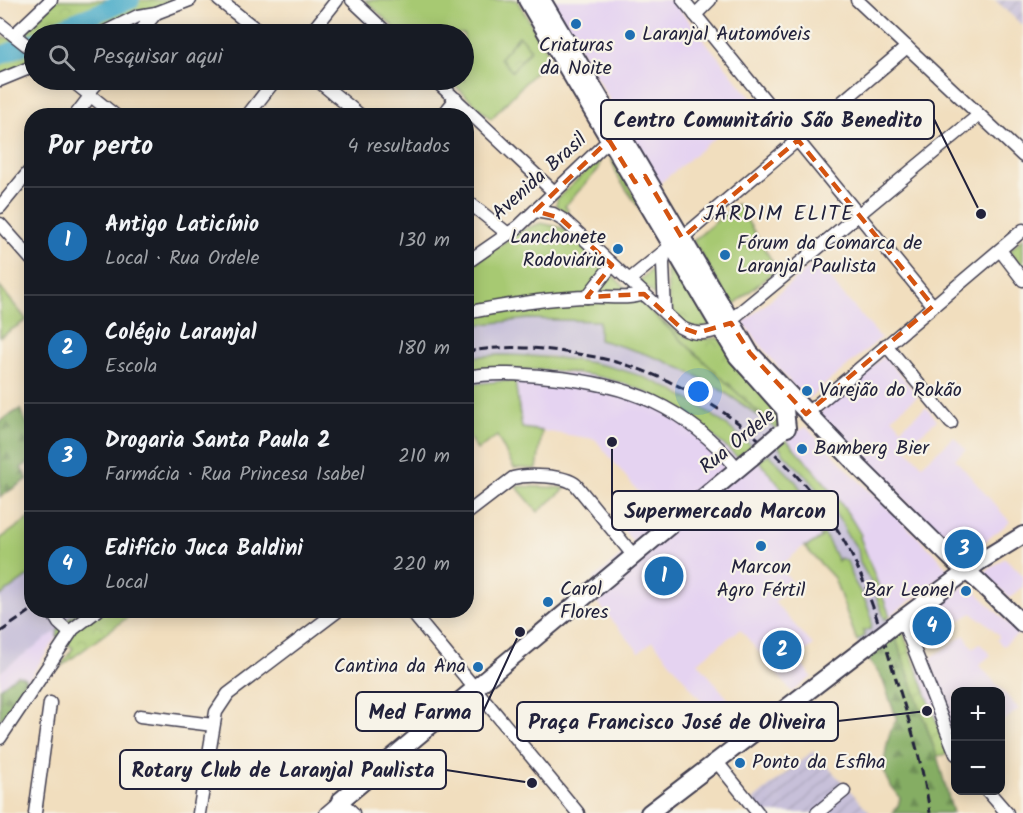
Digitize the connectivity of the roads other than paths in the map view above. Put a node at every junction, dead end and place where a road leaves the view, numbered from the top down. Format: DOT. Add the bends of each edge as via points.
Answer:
graph roads {
  1 [pos="51,0"];
  2 [pos="190,0"];
  3 [pos="219,0"];
  4 [pos="337,0"];
  5 [pos="352,0"];
  6 [pos="526,0"];
  7 [pos="542,0"];
  8 [pos="683,0"];
  9 [pos="710,0"];
  10 [pos="857,0"];
  11 [pos="156,13"];
  12 [pos="695,15"];
  13 [pos="122,24"];
  14 [pos="147,24"];
  15 [pos="249,24"];
  16 [pos="318,24"];
  17 [pos="377,24"];
  18 [pos="8,33"];
  19 [pos="24,44"];
  20 [pos="907,47"];
  21 [pos="24,70"];
  22 [pos="0,80"];
  23 [pos="85,90"];
  24 [pos="93,90"];
  25 [pos="267,90"];
  26 [pos="329,90"];
  27 [pos="446,90"];
  28 [pos="90,94"];
  29 [pos="456,99"];
  30 [pos="598,107"];
  31 [pos="80,108"];
  32 [pos="107,108"];
  33 [pos="253,108"];
  34 [pos="351,108"];
  35 [pos="449,108"];
  36 [pos="465,108"];
  37 [pos="979,115"];
  38 [pos="474,116"];
  39 [pos="615,137"];
  40 [pos="798,140"];
  41 [pos="1023,156"];
  42 [pos="24,178"];
  43 [pos="554,192"];
  44 [pos="474,206"];
  45 [pos="0,207"];
  46 [pos="535,211"];
  47 [pos="858,215"];
  48 [pos="0,224"];
  49 [pos="1023,230"];
  50 [pos="508,234"];
  51 [pos="673,245"];
  52 [pos="1000,250"];
  53 [pos="24,251"];
  54 [pos="474,257"];
  55 [pos="612,265"];
  56 [pos="629,280"];
  57 [pos="1023,280"];
  58 [pos="644,294"];
  59 [pos="587,297"];
  60 [pos="933,306"];
  61 [pos="474,312"];
  62 [pos="665,313"];
  63 [pos="725,324"];
  64 [pos="886,345"];
  65 [pos="745,357"];
  66 [pos="474,376"];
  67 [pos="806,414"];
  68 [pos="951,423"];
  69 [pos="784,431"];
  70 [pos="738,469"];
  71 [pos="474,508"];
  72 [pos="1023,523"];
  73 [pos="1023,535"];
  74 [pos="633,555"];
  75 [pos="972,567"];
  76 [pos="56,618"];
  77 [pos="88,618"];
  78 [pos="328,618"];
  79 [pos="416,618"];
  80 [pos="898,622"];
  81 [pos="1023,624"];
  82 [pos="74,629"];
  83 [pos="474,689"];
  84 [pos="50,702"];
  85 [pos="140,716"];
  86 [pos="213,725"];
  87 [pos="0,738"];
  88 [pos="951,749"];
  89 [pos="716,761"];
  90 [pos="844,791"];
  91 [pos="991,795"];
  92 [pos="338,807"];
  93 [pos="35,813"];
  94 [pos="199,813"];
  95 [pos="326,813"];
  96 [pos="353,813"];
  97 [pos="578,813"];
  98 [pos="649,813"];
  99 [pos="758,813"];
  100 [pos="817,813"];
  101 [pos="1007,813"];
  1 -- 18 [label="street"];
  2 -- 11 [label="street"];
  3 -- 15 [label="street"];
  4 -- 16 [label="street"];
  5 -- 17 [label="street"];
  6 -- 30 [label="main road"];
  7 -- 30 [label="main road"];
  8 -- 12 [label="street"];
  9 -- 12 [label="street"];
  10 -- 20 [label="street"];
  11 -- 13 [label="street"];
  11 -- 14 [label="street"];
  12 -- 40 [label="street"];
  18 -- 19 [label="street"];
  20 -- 37 [label="street"];
  20 -- 40 [label="street"];
  21 -- 22 [label="street"];
  23 -- 28 [label="street"];
  24 -- 28 [label="street"];
  25 -- 33 [label="street"];
  26 -- 34 [label="street"];
  27 -- 29 [label="street"];
  28 -- 31 [label="street"];
  28 -- 32 [label="street"];
  29 -- 35 [label="street"];
  29 -- 36 [label="street"];
  30 -- 39 [label="main road"];
  37 -- 41 [label="street"];
  37 -- 47 [label="street"];
  38 -- 43 [label="street"];
  39 -- 43 [label="street, Avenida Brasil"];
  39 -- 51 [label="main road"];
  40 -- 47 [label="street"];
  40 -- 51 [label="street"];
  42 -- 45 [label="street"];
  43 -- 46 [label="street, Avenida Brasil"];
  44 -- 50 [label="street"];
  46 -- 50 [label="street, Avenida Brasil"];
  46 -- 55 [label="street" via="560,218"];
  47 -- 60 [label="street"];
  47 -- 63 [label="street"];
  48 -- 53 [label="street"];
  49 -- 52 [label="street, Rua Ordele"];
  50 -- 54 [label="street, Avenida Brasil"];
  51 -- 56 [label="street"];
  51 -- 62 [label="street" via="663,263"];
  51 -- 63 [label="main road"];
  52 -- 57 [label="street"];
  52 -- 60 [label="street, Rua Ordele"];
  55 -- 56 [label="street"];
  55 -- 59 [label="street"];
  56 -- 58 [label="street"];
  58 -- 59 [label="street"];
  58 -- 62 [label="street"];
  59 -- 61 [label="street"];
  60 -- 64 [label="street, Rua Ordele"];
  62 -- 63 [label="street" via="680,327 693,332 706,333"];
  63 -- 65 [label="main road"];
  64 -- 67 [label="street, Rua Ordele"];
  64 -- 68 [label="street"];
  65 -- 67 [label="main road"];
  65 -- 69 [label="main road" via="784,407"];
  66 -- 70 [label="street" via="501,373 566,378 633,392 689,423"];
  67 -- 69 [label="main road, Rua Ordele"];
  67 -- 75 [label="main road"];
  69 -- 70 [label="main road, Rua Ordele, bridge"];
  70 -- 74 [label="main road, Rua Ordele"];
  71 -- 74 [label="street" via="513,478 567,479"];
  72 -- 75 [label="main road"];
  73 -- 75 [label="main road"];
  74 -- 83 [label="main road, Rua Ordele"];
  75 -- 80 [label="main road"];
  75 -- 81 [label="main road"];
  76 -- 82 [label="street"];
  77 -- 82 [label="street"];
  78 -- 86 [label="street" via="228,694"];
  79 -- 83 [label="street"];
  80 -- 88 [label="street"];
  80 -- 89 [label="main road, bridge"];
  82 -- 87 [label="street"];
  83 -- 92 [label="main road, Rua Ordele"];
  83 -- 97 [label="street"];
  84 -- 93 [label="street"];
  85 -- 86 [label="street"];
  86 -- 94 [label="street"];
  89 -- 98 [label="main road"];
  89 -- 99 [label="street"];
  90 -- 100 [label="street"];
  91 -- 101 [label="street"];
  92 -- 95 [label="street"];
  92 -- 96 [label="street"];
}
